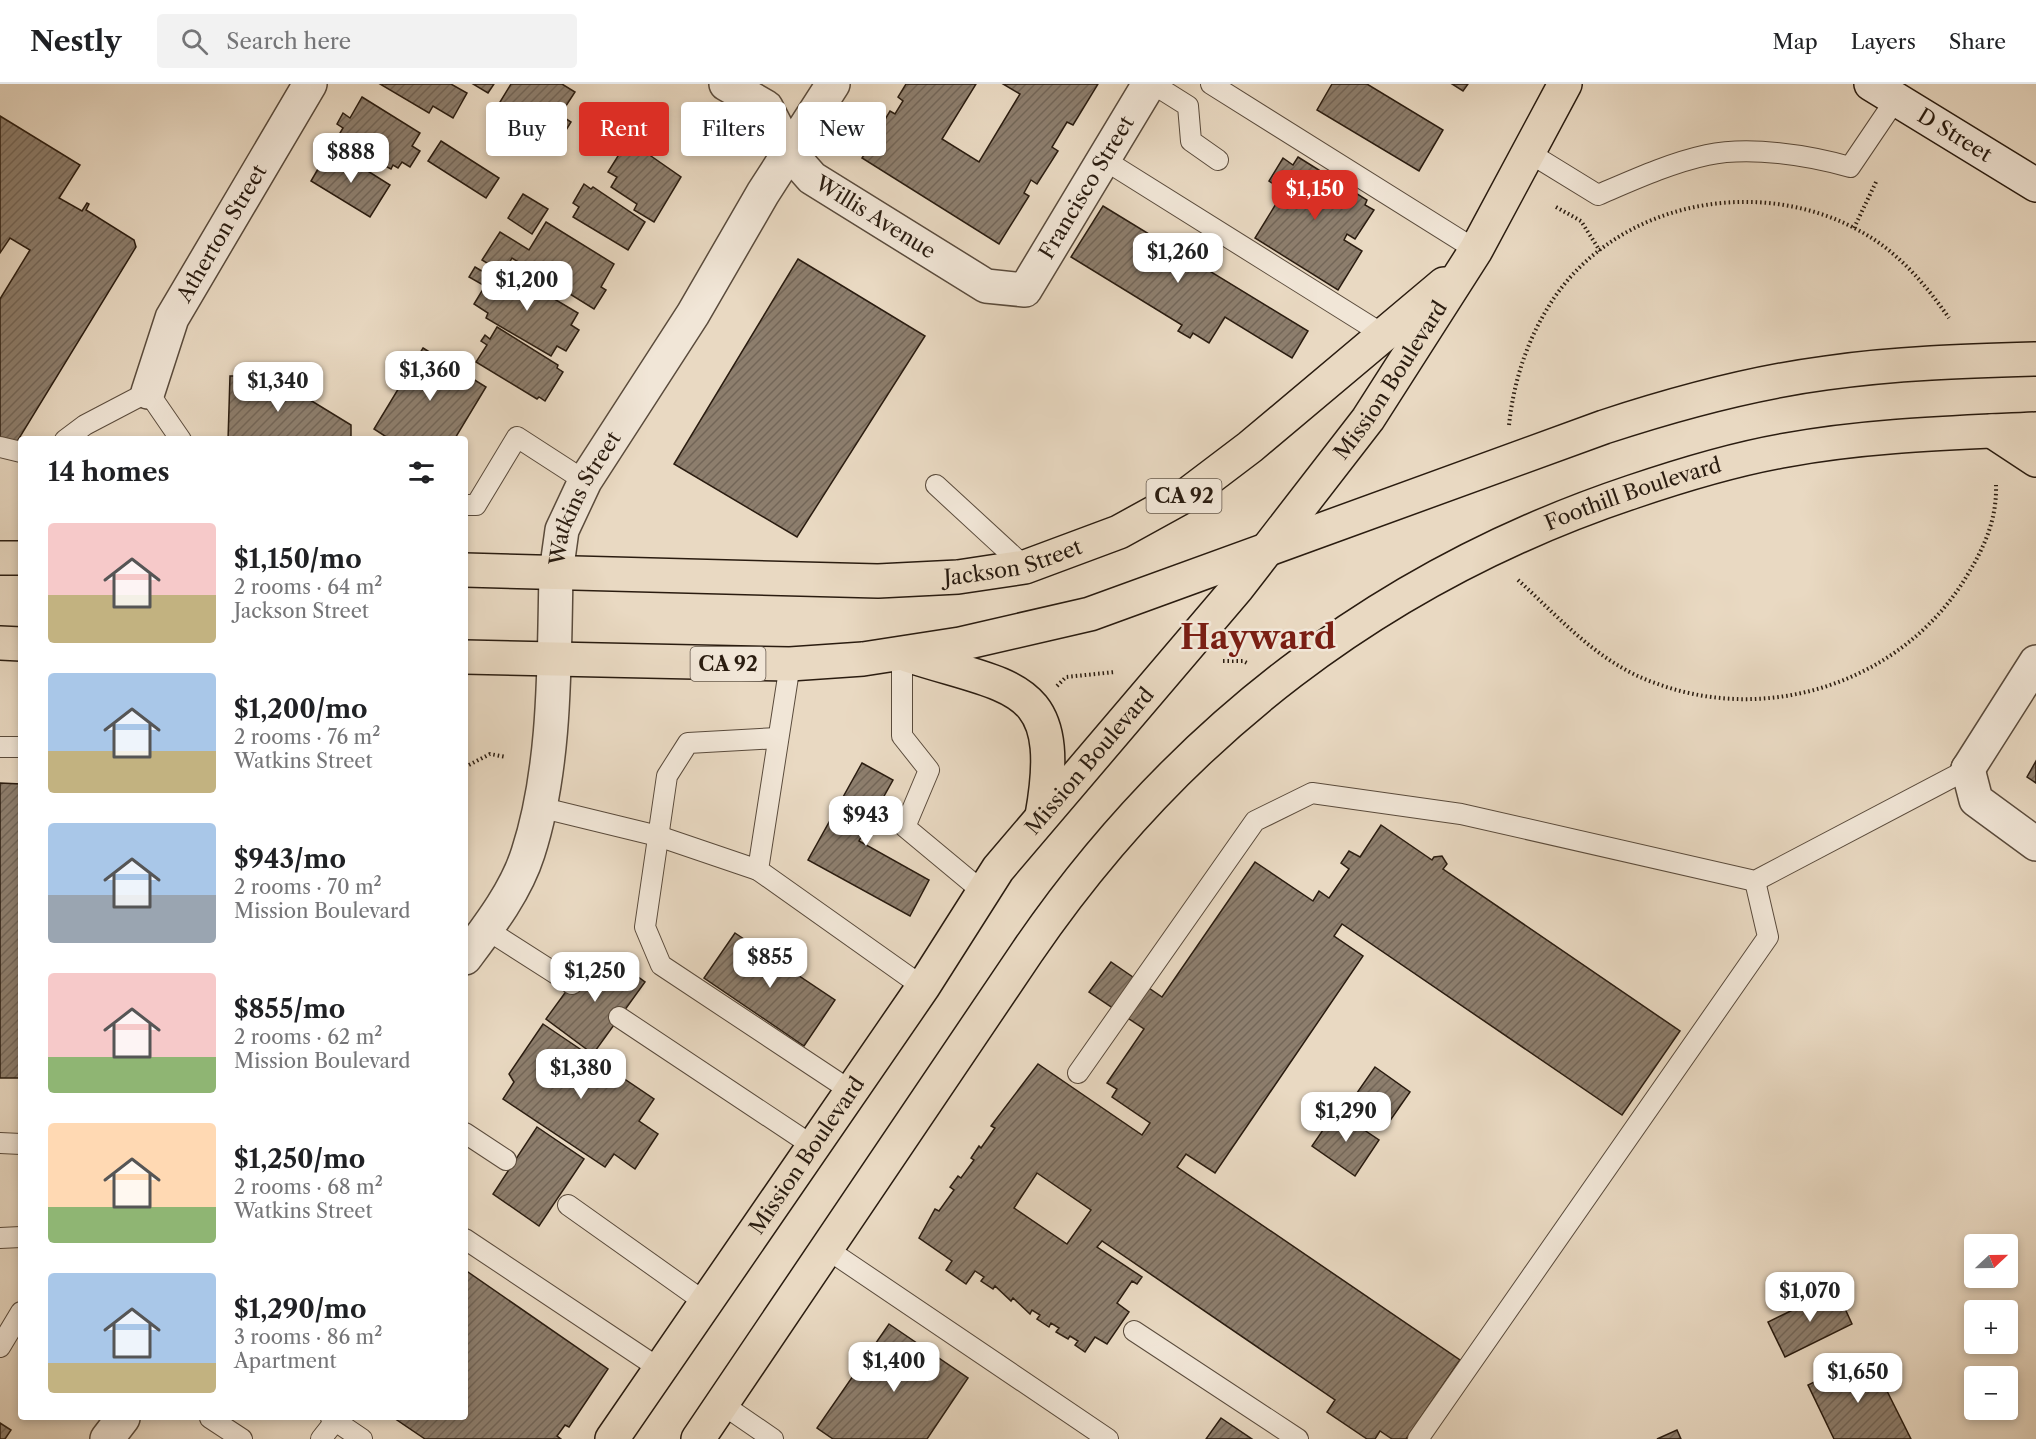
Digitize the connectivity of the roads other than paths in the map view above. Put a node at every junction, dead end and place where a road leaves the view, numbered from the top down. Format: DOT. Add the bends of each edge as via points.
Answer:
graph roads {
  1 [pos="310,84"];
  2 [pos="726,84"];
  3 [pos="833,84"];
  4 [pos="1151,84"];
  5 [pos="1211,84"];
  6 [pos="1565,84"];
  7 [pos="1883,92"];
  8 [pos="789,152"];
  9 [pos="1528,152"];
  10 [pos="1103,159"];
  11 [pos="1218,160"];
  12 [pos="2036,185"];
  13 [pos="1471,258"];
  14 [pos="1025,290"];
  15 [pos="1384,335"];
  16 [pos="2036,358"];
  17 [pos="148,392"];
  18 [pos="2036,429"];
  19 [pos="1992,431"];
  20 [pos="70,436"];
  21 [pos="178,436"];
  22 [pos="0,447"];
  23 [pos="18,451"];
  24 [pos="2036,460"];
  25 [pos="585,481"];
  26 [pos="936,484"];
  27 [pos="468,505"];
  28 [pos="1268,550"];
  29 [pos="0,558"];
  30 [pos="18,558"];
  31 [pos="1025,567"];
  32 [pos="468,570"];
  33 [pos="556,573"];
  34 [pos="0,643"];
  35 [pos="18,644"];
  36 [pos="902,654"];
  37 [pos="468,657"];
  38 [pos="554,660"];
  39 [pos="2036,662"];
  40 [pos="790,664"];
  41 [pos="778,738"];
  42 [pos="0,747"];
  43 [pos="18,747"];
  44 [pos="1968,769"];
  45 [pos="539,807"];
  46 [pos="1042,816"];
  47 [pos="658,836"];
  48 [pos="2036,843"];
  49 [pos="758,870"];
  50 [pos="1755,881"];
  51 [pos="982,891"];
  52 [pos="486,929"];
  53 [pos="468,954"];
  54 [pos="572,984"];
  55 [pos="922,987"];
  56 [pos="619,1017"];
  57 [pos="1078,1073"];
  58 [pos="851,1091"];
  59 [pos="468,1135"];
  60 [pos="0,1143"];
  61 [pos="18,1144"];
  62 [pos="813,1146"];
  63 [pos="506,1160"];
  64 [pos="568,1205"];
  65 [pos="18,1237"];
  66 [pos="0,1238"];
  67 [pos="468,1241"];
  68 [pos="827,1249"];
  69 [pos="706,1303"];
  70 [pos="18,1317"];
  71 [pos="1134,1331"];
  72 [pos="0,1347"];
  73 [pos="660,1369"];
  74 [pos="722,1404"];
  75 [pos="121,1420"];
  76 [pos="213,1420"];
  77 [pos="332,1420"];
  78 [pos="334,1420"];
  79 [pos="107,1439"];
  80 [pos="242,1439"];
  81 [pos="321,1439"];
  82 [pos="362,1439"];
  83 [pos="612,1439"];
  84 [pos="698,1439"];
  85 [pos="773,1439"];
  86 [pos="1108,1439"];
  87 [pos="1298,1439"];
  88 [pos="1418,1439"];
  1 -- 17 [label="street, Atherton Street" via="172,318"];
  2 -- 8 [label="street, Willis Avenue" via="766,107"];
  3 -- 8 [label="street, Watkins Street"];
  4 -- 10 [label="street, Francisco Street"];
  4 -- 11 [label="lane" via="1188,106 1191,141"];
  5 -- 13 [label="lane"];
  6 -- 9 [label="main road, Mission Boulevard"];
  7 -- 9 [label="lane" via="1850,167 1779,152 1708,155 1598,195"];
  7 -- 12 [label="street, D Street"];
  8 -- 14 [label="street, Willis Avenue" via="812,178 986,286"];
  8 -- 25 [label="street, Watkins Street" via="693,314"];
  9 -- 13 [label="main road, Mission Boulevard"];
  10 -- 14 [label="street, Francisco Street"];
  10 -- 15 [label="lane"];
  13 -- 15 [label="main road, Jackson Street / CA 92"];
  13 -- 28 [label="main road, Mission Boulevard" via="1368,419"];
  15 -- 31 [label="main road, Jackson Street / CA 92" via="1188,494 1119,532"];
  16 -- 28 [label="main road" via="1914,363 1826,372 1690,400 1604,427"];
  17 -- 20 [label="lane"];
  17 -- 21 [label="lane"];
  18 -- 19 [label="main road, Foothill Boulevard"];
  19 -- 24 [label="main road"];
  19 -- 68 [label="main road, Foothill Boulevard" via="1911,434 1784,450 1601,502 1501,543 1434,577 1264,676 1076,884"];
  22 -- 23 [label="lane"];
  25 -- 27 [label="lane" via="518,437 476,505"];
  25 -- 33 [label="street, Watkins Street" via="562,530"];
  26 -- 31 [label="lane"];
  28 -- 36 [label="main road, CA 92" via="1079,617"];
  28 -- 46 [label="main road, Mission Boulevard"];
  29 -- 30 [label="main road"];
  31 -- 33 [label="main road, Jackson Street / CA 92" via="958,577 878,581"];
  32 -- 33 [label="main road, Jackson Street / CA 92"];
  33 -- 38 [label="street, Watkins Street"];
  34 -- 35 [label="main road"];
  36 -- 40 [label="main road, CA 92"];
  36 -- 46 [label="main road" via="1004,687 1030,701 1044,727 1049,754"];
  36 -- 51 [label="lane" via="902,736 930,770 905,827"];
  37 -- 38 [label="main road, CA 92"];
  38 -- 40 [label="main road, CA 92"];
  38 -- 45 [label="street, Watkins Street" via="545,783"];
  39 -- 44 [label="street"];
  40 -- 41 [label="lane"];
  41 -- 47 [label="lane" via="688,743 667,776"];
  41 -- 49 [label="lane"];
  42 -- 43 [label="lane"];
  44 -- 48 [label="street" via="1976,800"];
  44 -- 50 [label="lane"];
  45 -- 47 [label="lane"];
  45 -- 52 [label="street, Watkins Street" via="528,854"];
  46 -- 51 [label="main road, Mission Boulevard"];
  47 -- 49 [label="lane"];
  47 -- 58 [label="lane" via="645,927 661,965"];
  49 -- 55 [label="lane"];
  50 -- 57 [label="lane" via="1461,814 1312,793 1255,821"];
  50 -- 88 [label="lane" via="1768,937"];
  51 -- 55 [label="main road, Mission Boulevard"];
  52 -- 53 [label="street, Watkins Street"];
  52 -- 54 [label="lane"];
  55 -- 58 [label="main road, Mission Boulevard"];
  56 -- 62 [label="lane"];
  58 -- 62 [label="main road, Mission Boulevard"];
  59 -- 63 [label="lane"];
  60 -- 61 [label="lane"];
  62 -- 69 [label="main road, Mission Boulevard"];
  64 -- 69 [label="lane"];
  65 -- 66 [label="lane"];
  67 -- 73 [label="lane"];
  68 -- 74 [label="main road"];
  68 -- 86 [label="lane"];
  69 -- 73 [label="main road, Mission Boulevard"];
  70 -- 72 [label="lane"];
  71 -- 87 [label="lane"];
  73 -- 83 [label="main road, Mission Boulevard"];
  74 -- 84 [label="main road"];
  74 -- 85 [label="lane"];
  75 -- 79 [label="street"];
  76 -- 80 [label="lane"];
  77 -- 81 [label="lane"];
  78 -- 82 [label="lane"];
}
